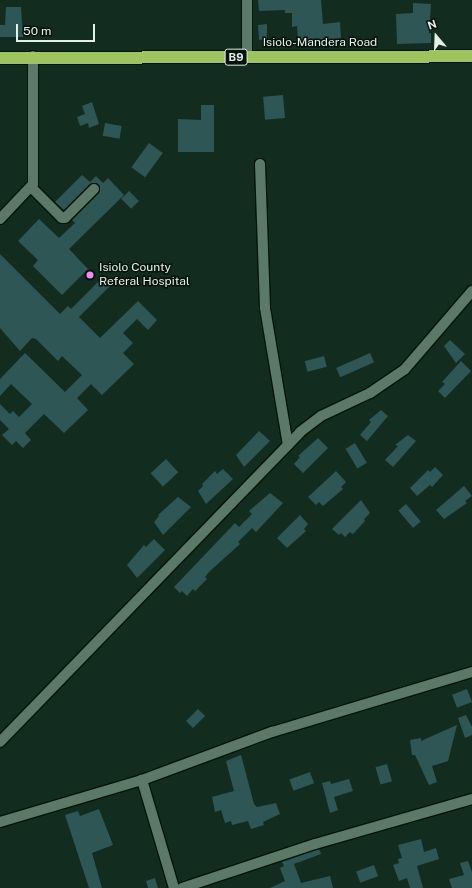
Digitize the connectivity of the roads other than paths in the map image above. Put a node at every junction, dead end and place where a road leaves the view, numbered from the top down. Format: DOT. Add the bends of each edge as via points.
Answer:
graph roads {
  1 [pos="247,0"];
  2 [pos="33,56"];
  3 [pos="472,56"];
  4 [pos="247,57"];
  5 [pos="0,58"];
  6 [pos="260,164"];
  7 [pos="32,188"];
  8 [pos="94,189"];
  9 [pos="0,219"];
  10 [pos="472,290"];
  11 [pos="288,445"];
  12 [pos="472,672"];
  13 [pos="0,742"];
  14 [pos="142,780"];
  15 [pos="472,799"];
  16 [pos="0,822"];
  17 [pos="174,888"];
  18 [pos="182,888"];
  1 -- 4 [label="street"];
  2 -- 4 [label="highway, Isiolo-Mandera Road / B9"];
  2 -- 5 [label="highway, Isiolo-Mandera Road / B9"];
  2 -- 7 [label="street"];
  3 -- 4 [label="highway, Isiolo-Mandera Road / B9"];
  6 -- 11 [label="street" via="265,308"];
  7 -- 8 [label="street" via="62,218 65,218"];
  7 -- 9 [label="street"];
  10 -- 11 [label="street" via="405,369 370,393 321,416"];
  11 -- 13 [label="street"];
  12 -- 14 [label="street" via="272,732"];
  14 -- 16 [label="street"];
  14 -- 17 [label="street"];
  15 -- 18 [label="street" via="315,844"];
}
